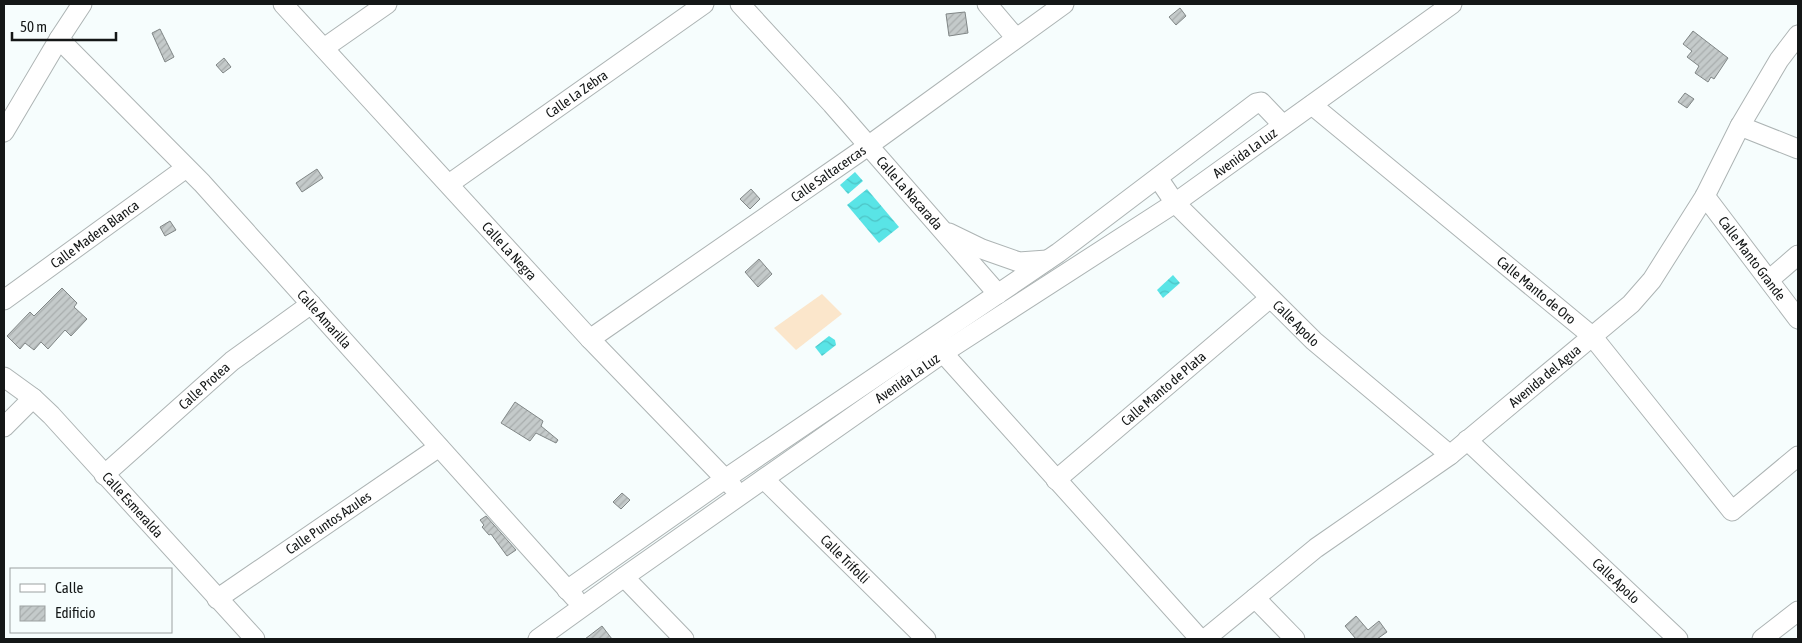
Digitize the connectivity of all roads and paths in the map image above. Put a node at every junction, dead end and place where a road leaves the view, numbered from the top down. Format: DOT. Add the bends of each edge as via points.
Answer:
graph roads {
  1 [pos="82,4"];
  2 [pos="283,4"];
  3 [pos="387,4"];
  4 [pos="704,4"];
  5 [pos="740,4"];
  6 [pos="987,4"];
  7 [pos="1064,4"];
  8 [pos="1452,4"];
  9 [pos="1798,35"];
  10 [pos="1016,38"];
  11 [pos="59,39"];
  12 [pos="324,48"];
  13 [pos="1312,105"];
  14 [pos="1283,125"];
  15 [pos="1740,126"];
  16 [pos="4,132"];
  17 [pos="868,146"];
  18 [pos="1798,149"];
  19 [pos="186,168"];
  20 [pos="1158,178"];
  21 [pos="449,184"];
  22 [pos="1705,196"];
  23 [pos="1175,203"];
  24 [pos="941,229"];
  25 [pos="1798,255"];
  26 [pos="1054,256"];
  27 [pos="1091,257"];
  28 [pos="1769,280"];
  29 [pos="998,294"];
  30 [pos="1270,298"];
  31 [pos="4,300"];
  32 [pos="310,304"];
  33 [pos="1798,319"];
  34 [pos="1592,336"];
  35 [pos="590,339"];
  36 [pos="937,346"];
  37 [pos="4,377"];
  38 [pos="33,398"];
  39 [pos="4,427"];
  40 [pos="1467,440"];
  41 [pos="439,447"];
  42 [pos="1450,455"];
  43 [pos="1798,456"];
  44 [pos="104,475"];
  45 [pos="725,479"];
  46 [pos="764,479"];
  47 [pos="1056,480"];
  48 [pos="741,495"];
  49 [pos="624,577"];
  50 [pos="567,590"];
  51 [pos="1255,598"];
  52 [pos="218,599"];
  53 [pos="582,607"];
  54 [pos="1798,611"];
  55 [pos="255,639"];
  56 [pos="538,639"];
  57 [pos="684,639"];
  58 [pos="926,639"];
  59 [pos="1200,639"];
  60 [pos="1205,639"];
  61 [pos="1295,639"];
  62 [pos="1678,639"];
  63 [pos="1762,639"];
  1 -- 11 [label="street"];
  2 -- 12 [label="street, Calle La Negra"];
  3 -- 12 [label="street"];
  4 -- 21 [label="street, Calle La Zebra"];
  5 -- 17 [label="street, Calle La Nacarada"];
  6 -- 10 [label="street"];
  7 -- 10 [label="street, Calle Saltacercas"];
  8 -- 13 [label="street, Avenida La Luz"];
  9 -- 15 [label="street, Avenida del Agua" via="1779,60"];
  10 -- 17 [label="street, Calle Saltacercas"];
  11 -- 16 [label="street"];
  11 -- 19 [label="street, Calle Amarilla"];
  12 -- 21 [label="street, Calle La Negra"];
  13 -- 14 [label="street, Avenida La Luz"];
  13 -- 34 [label="street, Calle Manto de Oro"];
  14 -- 20 [label="street, Avenida La Luz" via="1261,102 1256,103"];
  14 -- 23 [label="street, Avenida La Luz"];
  15 -- 18 [label="street"];
  15 -- 22 [label="street, Avenida del Agua"];
  17 -- 24 [label="street, Calle La Nacarada"];
  17 -- 35 [label="street, Calle Saltacercas"];
  19 -- 31 [label="street, Calle Madera Blanca"];
  19 -- 32 [label="street, Calle Amarilla"];
  20 -- 23 [label="street, Calle Apolo"];
  20 -- 26 [label="street, Avenida La Luz"];
  21 -- 35 [label="street, Calle La Negra"];
  22 -- 28 [label="street, Calle Manto Grande"];
  22 -- 34 [label="street, Avenida del Agua" via="1652,280 1631,304"];
  23 -- 27 [label="street, Avenida La Luz"];
  23 -- 30 [label="street, Calle Apolo"];
  24 -- 26 [label="street" via="1019,262"];
  24 -- 29 [label="street, Calle La Nacarada"];
  25 -- 28 [label="street"];
  26 -- 27 [label="street"];
  26 -- 29 [label="street, Avenida La Luz"];
  27 -- 36 [label="street, Avenida La Luz"];
  28 -- 33 [label="street, Calle Manto Grande"];
  29 -- 36 [label="street, Avenida La Luz"];
  30 -- 42 [label="street, Calle Apolo" via="1314,341"];
  30 -- 47 [label="street, Calle Manto de Plata"];
  32 -- 41 [label="street, Calle Amarilla"];
  32 -- 44 [label="street, Calle Protea" via="232,361"];
  34 -- 40 [label="street, Avenida del Agua"];
  34 -- 43 [label="street, Calle Manto de Oro" via="1732,511"];
  35 -- 45 [label="street, Calle La Negra"];
  36 -- 45 [label="street, Avenida La Luz"];
  36 -- 46 [label="street, Avenida La Luz"];
  36 -- 47 [label="street"];
  37 -- 38 [label="street, Calle Esmeralda"];
  38 -- 39 [label="street"];
  38 -- 44 [label="street, Calle Esmeralda"];
  40 -- 42 [label="street, Avenida del Agua"];
  40 -- 62 [label="street, Calle Apolo"];
  41 -- 50 [label="street, Calle Amarilla"];
  41 -- 52 [label="street, Calle Puntos Azules"];
  42 -- 51 [label="street, Avenida del Agua" via="1316,548"];
  44 -- 52 [label="street, Calle Esmeralda"];
  45 -- 48 [label="street, Calle La Negra"];
  45 -- 50 [label="street, Avenida La Luz"];
  46 -- 48 [label="street, Avenida La Luz"];
  46 -- 58 [label="street, Calle Trifolli"];
  47 -- 59 [label="street"];
  48 -- 49 [label="street, Avenida La Luz"];
  49 -- 53 [label="street, Avenida La Luz"];
  49 -- 57 [label="street"];
  50 -- 53 [label="street, Calle Amarilla"];
  51 -- 60 [label="street, Avenida del Agua"];
  51 -- 61 [label="street"];
  52 -- 55 [label="street, Calle Esmeralda"];
  53 -- 56 [label="street, Avenida La Luz"];
  54 -- 63 [label="street"];
}
